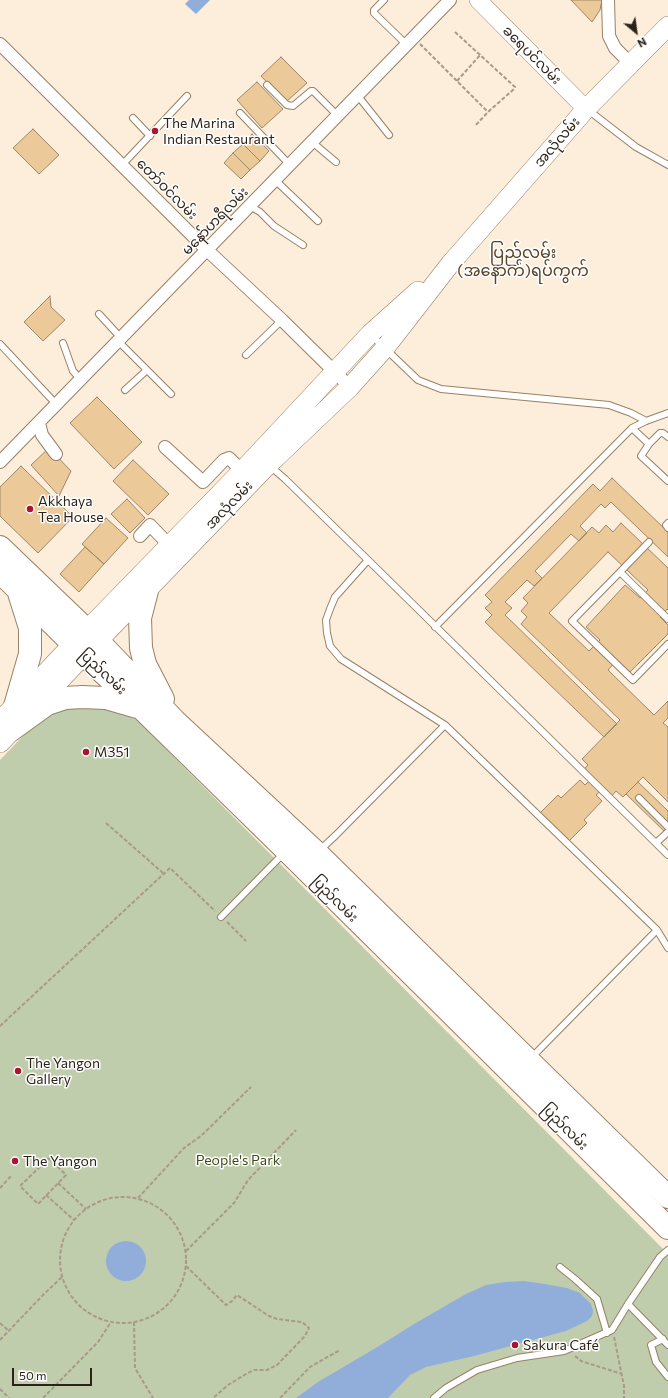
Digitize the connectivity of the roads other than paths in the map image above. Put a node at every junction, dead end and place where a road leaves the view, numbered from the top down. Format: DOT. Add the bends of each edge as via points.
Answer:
graph roads {
  1 [pos="384,0"];
  2 [pos="450,0"];
  3 [pos="478,0"];
  4 [pos="608,0"];
  5 [pos="668,26"];
  6 [pos="410,41"];
  7 [pos="0,44"];
  8 [pos="631,64"];
  9 [pos="267,85"];
  10 [pos="187,96"];
  11 [pos="358,96"];
  12 [pos="586,109"];
  13 [pos="240,112"];
  14 [pos="338,116"];
  15 [pos="133,118"];
  16 [pos="389,135"];
  17 [pos="150,136"];
  18 [pos="312,142"];
  19 [pos="336,162"];
  20 [pos="122,165"];
  21 [pos="290,165"];
  22 [pos="668,165"];
  23 [pos="275,180"];
  24 [pos="250,206"];
  25 [pos="318,221"];
  26 [pos="304,245"];
  27 [pos="208,250"];
  28 [pos="451,263"];
  29 [pos="98,314"];
  30 [pos="282,320"];
  31 [pos="370,334"];
  32 [pos="120,340"];
  33 [pos="63,343"];
  34 [pos="0,344"];
  35 [pos="385,348"];
  36 [pos="246,355"];
  37 [pos="147,370"];
  38 [pos="335,371"];
  39 [pos="81,380"];
  40 [pos="350,386"];
  41 [pos="124,390"];
  42 [pos="171,394"];
  43 [pos="57,405"];
  44 [pos="668,413"];
  45 [pos="661,415"];
  46 [pos="668,418"];
  47 [pos="646,421"];
  48 [pos="39,423"];
  49 [pos="632,428"];
  50 [pos="668,436"];
  51 [pos="650,444"];
  52 [pos="165,447"];
  53 [pos="56,454"];
  54 [pos="262,460"];
  55 [pos="0,462"];
  56 [pos="242,471"];
  57 [pos="668,481"];
  58 [pos="668,523"];
  59 [pos="668,528"];
  60 [pos="140,536"];
  61 [pos="649,542"];
  62 [pos="170,546"];
  63 [pos="0,547"];
  64 [pos="368,560"];
  65 [pos="0,572"];
  66 [pos="620,572"];
  67 [pos="18,590"];
  68 [pos="147,591"];
  69 [pos="668,619"];
  70 [pos="435,627"];
  71 [pos="85,643"];
  72 [pos="668,644"];
  73 [pos="141,708"];
  74 [pos="175,721"];
  75 [pos="7,725"];
  76 [pos="445,725"];
  77 [pos="639,798"];
  78 [pos="668,827"];
  79 [pos="668,832"];
  80 [pos="656,843"];
  81 [pos="286,850"];
  82 [pos="317,853"];
  83 [pos="668,855"];
  84 [pos="221,917"];
  85 [pos="657,930"];
  86 [pos="668,948"];
  87 [pos="521,1068"];
  88 [pos="668,1197"];
  89 [pos="668,1228"];
  90 [pos="668,1250"];
  91 [pos="560,1267"];
  92 [pos="628,1304"];
  93 [pos="610,1331"];
  94 [pos="664,1340"];
  95 [pos="668,1345"];
  96 [pos="668,1377"];
  97 [pos="434,1398"];
  1 -- 6 [label="lane" via="374,13"];
  2 -- 6 [label="street, မနော်ဟရီလမ်း"];
  3 -- 12 [label="street, ခရေပင်လမ်း"];
  4 -- 8 [label="street" via="609,36 615,48"];
  5 -- 8 [label="main road, အလုံလမ်း"];
  6 -- 11 [label="street, မနော်ဟရီလမ်း"];
  7 -- 20 [label="street, တော်ဝင်လမ်း"];
  8 -- 12 [label="main road, အလုံလမ်း"];
  9 -- 14 [label="lane" via="287,106 293,106 313,91"];
  10 -- 17 [label="lane"];
  11 -- 14 [label="street, မနော်ဟရီလမ်း"];
  11 -- 16 [label="lane"];
  12 -- 22 [label="lane" via="636,147"];
  12 -- 28 [label="main road, အလုံလမ်း"];
  13 -- 21 [label="lane"];
  14 -- 18 [label="street, မနော်ဟရီလမ်း"];
  15 -- 17 [label="lane"];
  17 -- 20 [label="lane"];
  18 -- 19 [label="lane"];
  18 -- 21 [label="street, မနော်ဟရီလမ်း"];
  20 -- 27 [label="street, တော်ဝင်လမ်း"];
  21 -- 23 [label="street, မနော်ဟရီလမ်း"];
  23 -- 24 [label="street, မနော်ဟရီလမ်း"];
  23 -- 25 [label="lane"];
  24 -- 26 [label="lane" via="274,226"];
  24 -- 27 [label="street, မနော်ဟရီလမ်း"];
  27 -- 30 [label="street, တော်ဝင်လမ်း"];
  27 -- 32 [label="street, မနော်ဟရီလမ်း"];
  28 -- 31 [label="main road, အလုံလမ်း"];
  28 -- 35 [label="main road, အလုံလမ်း"];
  29 -- 32 [label="lane"];
  30 -- 36 [label="lane"];
  30 -- 38 [label="street, တော်ဝင်လမ်း"];
  31 -- 35 [label="lane"];
  31 -- 38 [label="main road, အလုံလမ်း"];
  32 -- 37 [label="lane"];
  32 -- 39 [label="street, မနော်ဟရီလမ်း"];
  33 -- 39 [label="lane" via="73,371"];
  34 -- 43 [label="lane"];
  35 -- 40 [label="main road, အလုံလမ်း"];
  35 -- 47 [label="lane" via="418,380 442,389 609,405"];
  37 -- 41 [label="lane"];
  37 -- 42 [label="lane"];
  38 -- 40 [label="street, တော်ဝင်လမ်း"];
  38 -- 54 [label="main road, အလုံလမ်း"];
  39 -- 43 [label="street, မနော်ဟရီလမ်း"];
  40 -- 54 [label="main road, အလုံလမ်း"];
  43 -- 48 [label="street, မနော်ဟရီလမ်း"];
  44 -- 45 [label="lane"];
  45 -- 46 [label="lane"];
  45 -- 47 [label="lane"];
  47 -- 49 [label="lane"];
  48 -- 53 [label="street" via="42,435"];
  48 -- 55 [label="street, မနော်ဟရီလမ်း"];
  49 -- 51 [label="lane"];
  49 -- 70 [label="lane"];
  50 -- 51 [label="lane" via="662,432"];
  51 -- 57 [label="lane" via="642,457"];
  52 -- 56 [label="street" via="204,482 224,460 229,458"];
  54 -- 56 [label="main road, အလုံလမ်း"];
  54 -- 64 [label="lane"];
  54 -- 68 [label="main road, အလုံလမ်း"];
  56 -- 62 [label="main road, အလုံလမ်း"];
  58 -- 59 [label="lane"];
  60 -- 62 [label="street" via="150,525"];
  61 -- 66 [label="lane"];
  62 -- 71 [label="main road, အလုံလမ်း"];
  63 -- 71 [label="highway, ပြည်လမ်း"];
  64 -- 70 [label="lane"];
  64 -- 76 [label="lane" via="335,597 326,620 330,646 341,659"];
  65 -- 67 [label="highway, ပြည်လမ်း"];
  66 -- 69 [label="lane"];
  66 -- 72 [label="lane" via="572,621 633,680"];
  67 -- 71 [label="highway, ပြည်လမ်း"];
  67 -- 75 [label="highway" via="30,628 30,654"];
  68 -- 71 [label="main road, အလုံလမ်း"];
  68 -- 74 [label="highway" via="140,618 141,648 145,664"];
  70 -- 80 [label="lane"];
  71 -- 73 [label="highway, ပြည်လမ်း"];
  71 -- 74 [label="highway, ပြည်လမ်း"];
  71 -- 75 [label="main road, အလုံလမ်း"];
  71 -- 75 [label="main road, အလုံလမ်း"];
  73 -- 75 [label="highway" via="106,698 65,698 47,704"];
  73 -- 81 [label="highway, ပြည်လမ်း"];
  74 -- 82 [label="highway, ပြည်လမ်း"];
  76 -- 82 [label="lane"];
  76 -- 85 [label="lane"];
  77 -- 78 [label="lane"];
  79 -- 80 [label="lane"];
  80 -- 83 [label="lane"];
  81 -- 84 [label="lane"];
  81 -- 87 [label="highway, ပြည်လမ်း"];
  82 -- 87 [label="highway, ပြည်လမ်း"];
  85 -- 86 [label="lane"];
  85 -- 87 [label="lane"];
  87 -- 88 [label="highway, ပြည်လမ်း"];
  87 -- 89 [label="highway, ပြည်လမ်း"];
  90 -- 92 [label="lane" via="660,1257"];
  91 -- 93 [label="lane" via="597,1299"];
  92 -- 93 [label="lane"];
  92 -- 94 [label="lane"];
  93 -- 97 [label="lane" via="566,1349 517,1358 477,1370"];
  94 -- 95 [label="lane"];
  94 -- 96 [label="lane" via="651,1345 656,1362"];
}
